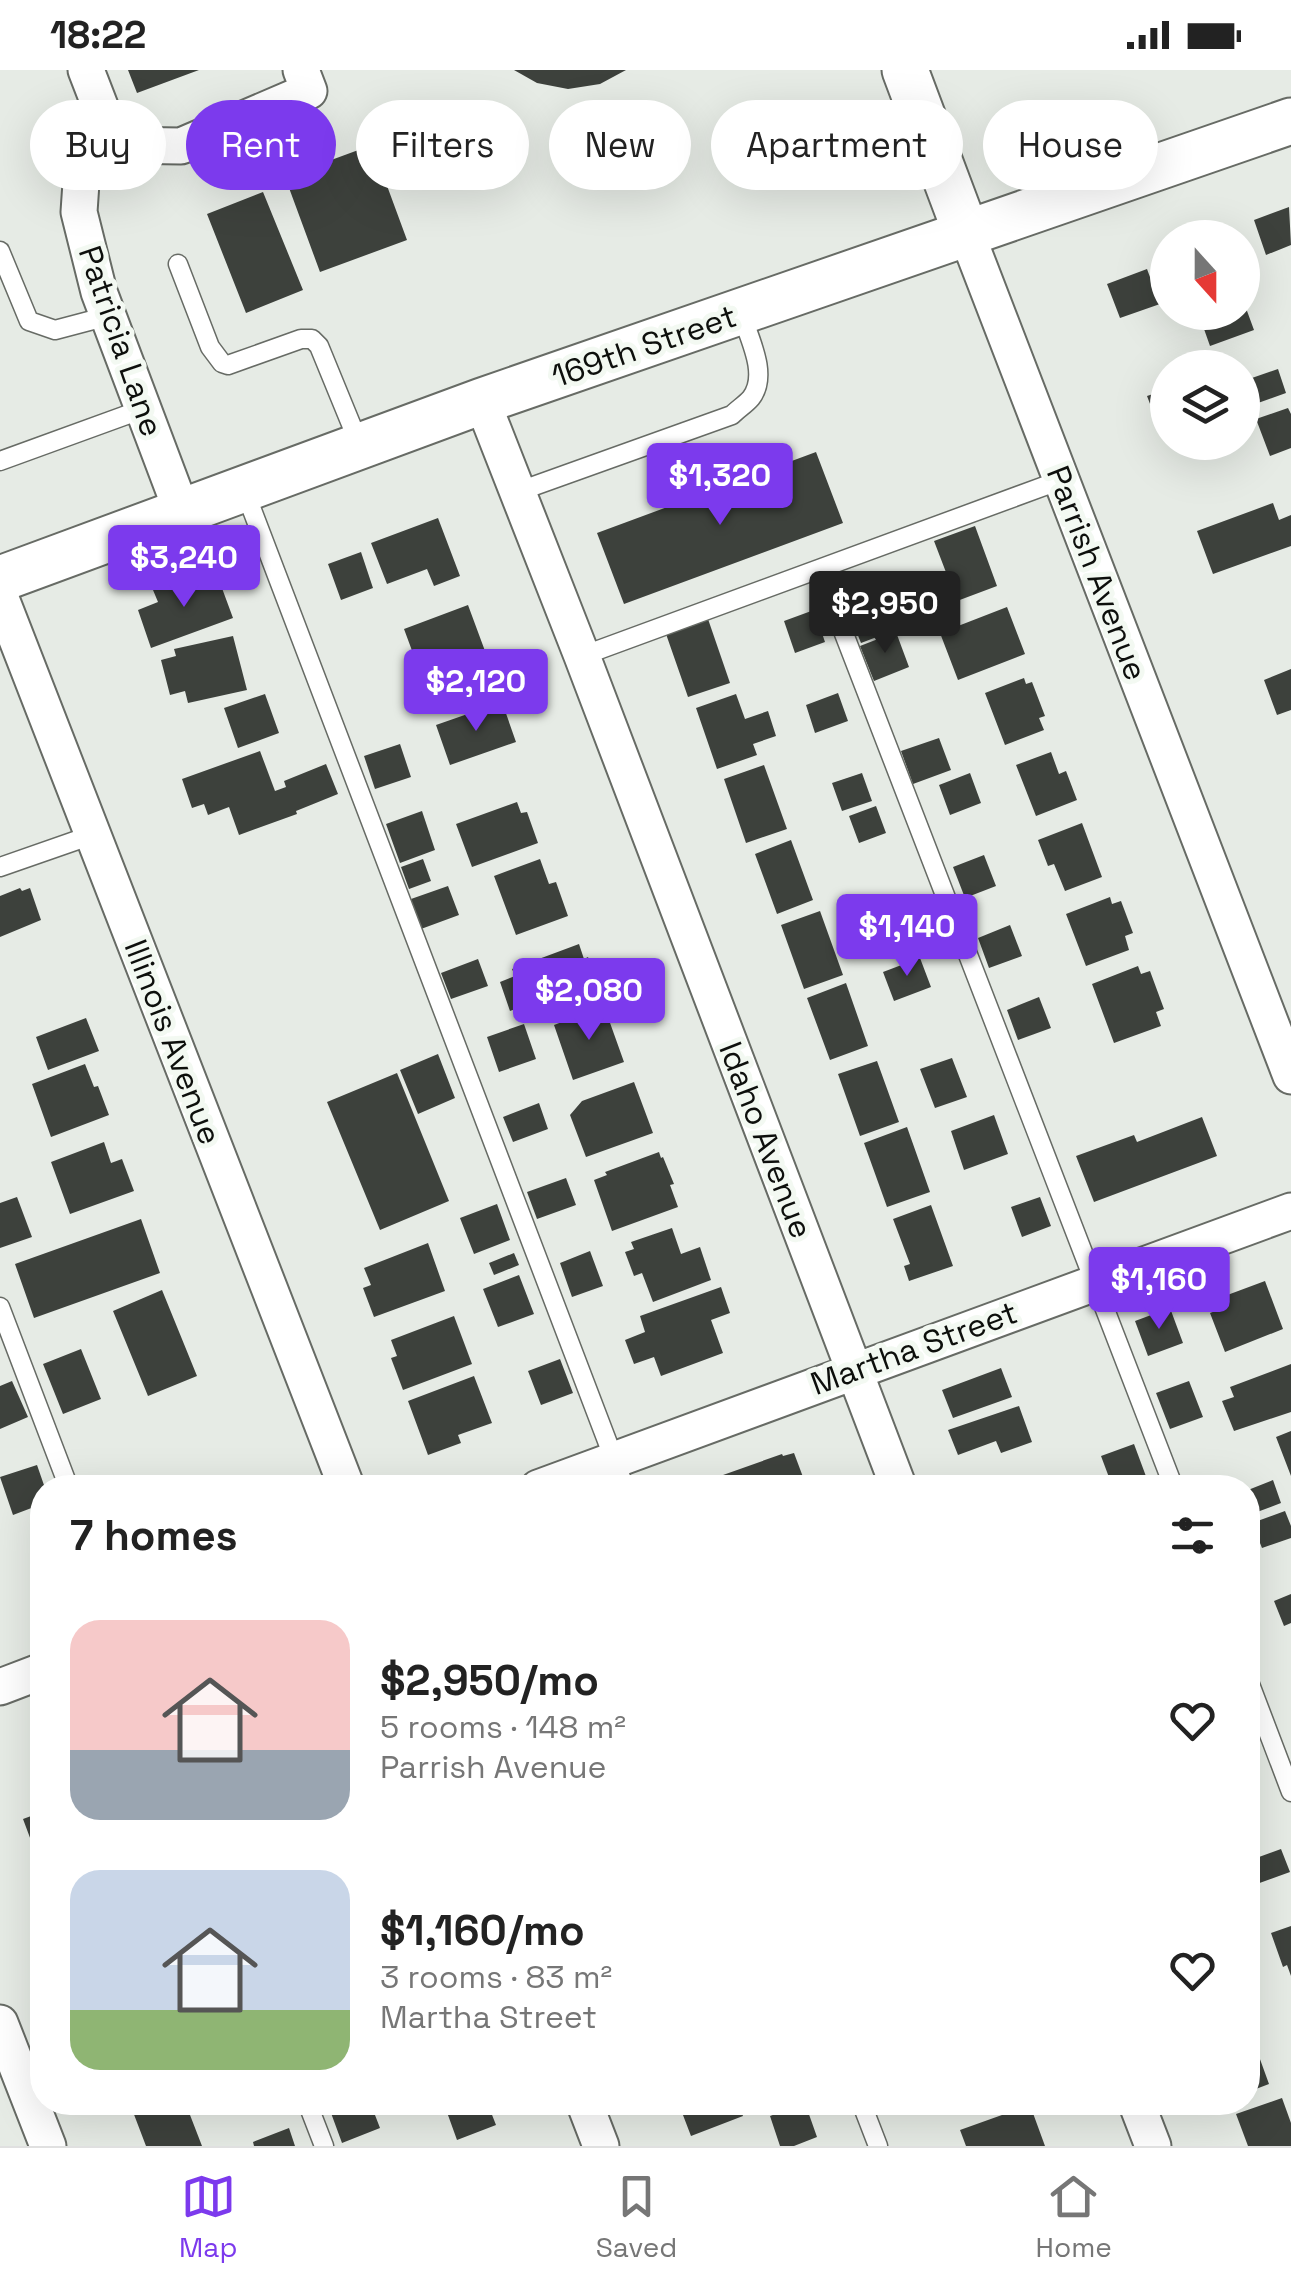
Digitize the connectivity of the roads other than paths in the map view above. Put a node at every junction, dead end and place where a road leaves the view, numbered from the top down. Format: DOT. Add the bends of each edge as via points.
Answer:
graph roads {
  1 [pos="86,70"];
  2 [pos="301,70"];
  3 [pos="905,70"];
  4 [pos="97,100"];
  5 [pos="1291,121"];
  6 [pos="166,146"];
  7 [pos="80,190"];
  8 [pos="967,235"];
  9 [pos="0,251"];
  10 [pos="178,264"];
  11 [pos="740,313"];
  12 [pos="108,316"];
  13 [pos="482,402"];
  14 [pos="143,409"];
  15 [pos="360,446"];
  16 [pos="0,461"];
  17 [pos="1061,480"];
  18 [pos="244,489"];
  19 [pos="517,492"];
  20 [pos="182,512"];
  21 [pos="819,569"];
  22 [pos="0,579"];
  23 [pos="0,596"];
  24 [pos="582,656"];
  25 [pos="92,834"];
  26 [pos="0,867"];
  27 [pos="1291,1076"];
  28 [pos="1291,1210"];
  29 [pos="1094,1282"];
  30 [pos="0,1307"];
  31 [pos="854,1371"];
  32 [pos="620,1473"];
  33 [pos="64,1475"];
  34 [pos="342,1475"];
  35 [pos="894,1475"];
  36 [pos="1169,1475"];
  37 [pos="30,1676"];
  38 [pos="0,1686"];
  39 [pos="1260,1711"];
  40 [pos="1291,1792"];
  41 [pos="0,2023"];
  42 [pos="30,2100"];
  43 [pos="36,2115"];
  44 [pos="312,2115"];
  45 [pos="589,2115"];
  46 [pos="866,2115"];
  47 [pos="1141,2115"];
  48 [pos="48,2146"];
  49 [pos="324,2146"];
  50 [pos="601,2146"];
  51 [pos="878,2146"];
  52 [pos="1153,2146"];
  1 -- 4 [label="street"];
  2 -- 6 [label="street" via="309,91 180,146"];
  3 -- 8 [label="street, Parrish Avenue"];
  5 -- 8 [label="street, 169th Street"];
  7 -- 12 [label="street, Patricia Lane" via="79,212"];
  8 -- 11 [label="street, 169th Street"];
  8 -- 17 [label="street, Parrish Avenue"];
  9 -- 12 [label="lane" via="30,321 55,330"];
  10 -- 15 [label="lane" via="222,363 302,340 319,346"];
  11 -- 13 [label="street, 169th Street"];
  11 -- 19 [label="lane" via="758,376 752,396 732,414"];
  12 -- 14 [label="street, Patricia Lane"];
  13 -- 15 [label="street, 169th Street"];
  13 -- 19 [label="street, Idaho Avenue"];
  14 -- 16 [label="lane"];
  14 -- 20 [label="street, Patricia Lane"];
  15 -- 18 [label="street, 169th Street"];
  17 -- 21 [label="lane"];
  17 -- 27 [label="street, Parrish Avenue"];
  18 -- 20 [label="street, 169th Street"];
  18 -- 32 [label="lane"];
  19 -- 24 [label="street, Idaho Avenue"];
  20 -- 22 [label="street, 169th Street"];
  21 -- 24 [label="lane"];
  21 -- 29 [label="lane"];
  23 -- 25 [label="street, Illinois Avenue"];
  24 -- 31 [label="street, Idaho Avenue"];
  25 -- 26 [label="lane"];
  25 -- 34 [label="street, Illinois Avenue"];
  28 -- 29 [label="street, Martha Street"];
  29 -- 31 [label="street, Martha Street"];
  29 -- 36 [label="lane"];
  30 -- 33 [label="lane"];
  31 -- 32 [label="street, Martha Street"];
  31 -- 35 [label="street, Idaho Avenue"];
  37 -- 38 [label="street"];
  39 -- 40 [label="lane"];
  41 -- 42 [label="street"];
  43 -- 48 [label="street"];
  44 -- 49 [label="lane"];
  45 -- 50 [label="street"];
  46 -- 51 [label="lane"];
  47 -- 52 [label="street"];
}
